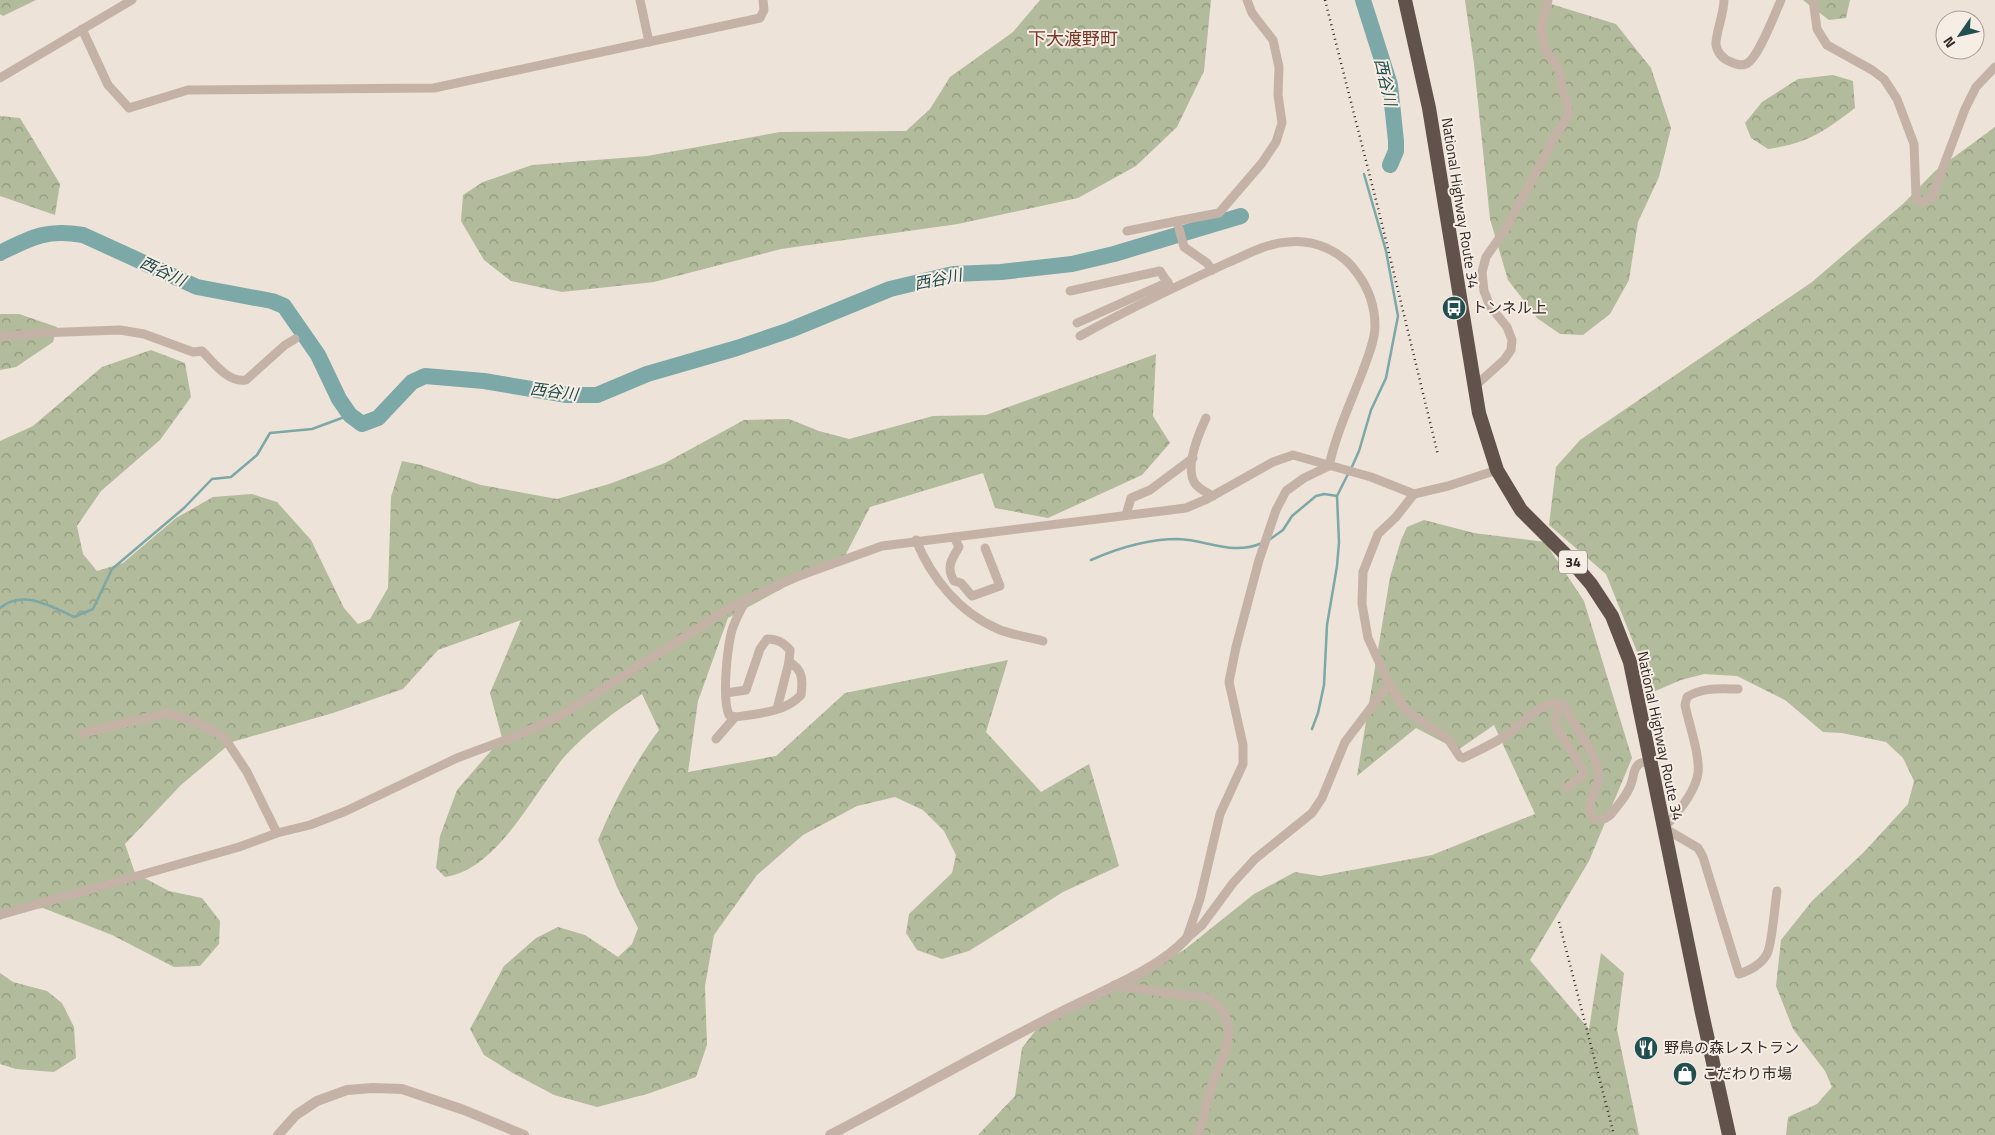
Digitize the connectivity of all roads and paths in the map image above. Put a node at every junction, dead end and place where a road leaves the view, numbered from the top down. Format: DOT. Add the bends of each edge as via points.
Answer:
graph roads {
  1 [pos="132,0"];
  2 [pos="640,0"];
  3 [pos="763,0"];
  4 [pos="1247,0"];
  5 [pos="1405,0"];
  6 [pos="1548,0"];
  7 [pos="1724,0"];
  8 [pos="1781,0"];
  9 [pos="1813,0"];
  10 [pos="82,29"];
  11 [pos="649,42"];
  12 [pos="1995,67"];
  13 [pos="0,78"];
  14 [pos="1178,223"];
  15 [pos="1127,231"];
  16 [pos="1212,270"];
  17 [pos="1170,285"];
  18 [pos="1070,291"];
  19 [pos="1077,323"];
  20 [pos="1080,336"];
  21 [pos="0,337"];
  22 [pos="295,339"];
  23 [pos="1474,387"];
  24 [pos="1206,418"];
  25 [pos="1193,458"];
  26 [pos="1329,466"];
  27 [pos="1497,470"];
  28 [pos="1414,494"];
  29 [pos="1213,496"];
  30 [pos="1126,515"];
  31 [pos="954,537"];
  32 [pos="916,540"];
  33 [pos="984,548"];
  34 [pos="745,602"];
  35 [pos="1043,640"];
  36 [pos="788,662"];
  37 [pos="1389,684"];
  38 [pos="1738,689"];
  39 [pos="726,692"];
  40 [pos="1560,704"];
  41 [pos="784,708"];
  42 [pos="735,718"];
  43 [pos="82,733"];
  44 [pos="716,739"];
  45 [pos="1650,760"];
  46 [pos="1566,788"];
  47 [pos="1664,828"];
  48 [pos="276,833"];
  49 [pos="1777,891"];
  50 [pos="0,915"];
  51 [pos="1186,938"];
  52 [pos="1114,985"];
  53 [pos="278,1135"];
  54 [pos="524,1135"];
  55 [pos="830,1135"];
  56 [pos="1198,1135"];
  57 [pos="1729,1135"];
  1 -- 10 [label="street"];
  2 -- 11 [label="street"];
  3 -- 11 [label="street" via="764,10 760,18"];
  4 -- 14 [label="street" via="1252,13 1273,40 1279,67 1282,123 1276,142 1262,163 1219,212"];
  5 -- 23 [label="highway, National Highway Route 34 / 34" via="1429,108"];
  6 -- 23 [label="street" via="1541,30 1545,49 1560,72 1568,116 1508,227 1486,257 1482,272 1484,291 1512,340 1511,350 1504,360"];
  7 -- 8 [label="street" via="1716,44 1719,54 1726,60 1746,64 1754,56"];
  9 -- 12 [label="street" via="1817,29 1827,45 1884,79 1897,99 1914,144 1918,201 1924,202 1932,197 1965,109 1976,87"];
  10 -- 11 [label="street" via="108,85 129,108 188,90 434,88"];
  10 -- 13 [label="street"];
  14 -- 15 [label="street"];
  14 -- 16 [label="street" via="1184,248"];
  16 -- 17 [label="street"];
  16 -- 26 [label="street" via="1259,249 1287,242 1312,243 1334,251 1351,264 1365,283 1373,305 1375,328"];
  17 -- 18 [label="street" via="1160,271"];
  17 -- 19 [label="street"];
  17 -- 20 [label="street"];
  21 -- 22 [label="street" via="120,330 144,334 193,352 202,351 232,379 239,381 246,380"];
  23 -- 27 [label="highway, National Highway Route 34 / 34"];
  24 -- 25 [label="street"];
  25 -- 29 [label="street" via="1195,483"];
  25 -- 30 [label="street" via="1150,490 1131,498"];
  26 -- 28 [label="street" via="1372,477"];
  26 -- 29 [label="street" via="1293,455 1273,462"];
  26 -- 51 [label="street" via="1286,491 1259,560 1229,682 1243,745 1243,764 1220,814 1200,899"];
  27 -- 28 [label="street"];
  27 -- 45 [label="highway, National Highway Route 34 / 34" via="1521,510 1567,556 1612,616 1630,662"];
  28 -- 37 [label="street" via="1378,534 1363,572 1362,604 1368,638"];
  29 -- 30 [label="street" via="1186,508"];
  30 -- 31 [label="street"];
  31 -- 32 [label="street"];
  31 -- 33 [label="street" via="959,547 948,572 972,596 1000,586"];
  32 -- 34 [label="street" via="882,546 796,577"];
  32 -- 35 [label="street" via="952,598 998,629"];
  34 -- 39 [label="street" via="731,633"];
  34 -- 48 [label="street" via="706,622 560,716 456,758 346,811 310,825"];
  36 -- 39 [label="street" via="790,650 785,644 775,639 767,640 760,648 746,690"];
  36 -- 41 [label="street"];
  36 -- 41 [label="street" via="795,665 803,683 801,695"];
  37 -- 40 [label="street" via="1407,711 1448,739 1463,758 1511,732 1533,711"];
  37 -- 51 [label="street" via="1345,742 1322,798 1312,813 1255,859 1233,882 1202,925"];
  38 -- 47 [label="street" via="1705,690 1687,697 1685,705 1698,775 1682,808"];
  39 -- 42 [label="street" via="726,708"];
  40 -- 45 [label="street" via="1595,761 1599,775 1590,811 1598,820 1609,817 1623,799 1639,764"];
  40 -- 46 [label="street" via="1556,726 1583,770 1583,776"];
  41 -- 42 [label="street"];
  42 -- 44 [label="street"];
  43 -- 48 [label="street" via="167,713 198,723 224,737 247,772"];
  45 -- 47 [label="highway, National Highway Route 34 / 34"];
  47 -- 49 [label="street" via="1698,848 1739,974 1760,963 1768,953"];
  47 -- 57 [label="highway, National Highway Route 34 / 34"];
  48 -- 50 [label="street" via="239,847"];
  51 -- 52 [label="street" via="1164,957"];
  52 -- 55 [label="street"];
  52 -- 56 [label="street" via="1189,996 1195,994 1211,1000 1229,1019 1226,1048"];
  53 -- 54 [label="street" via="296,1115 317,1102 347,1090 373,1088 402,1089"];
}
